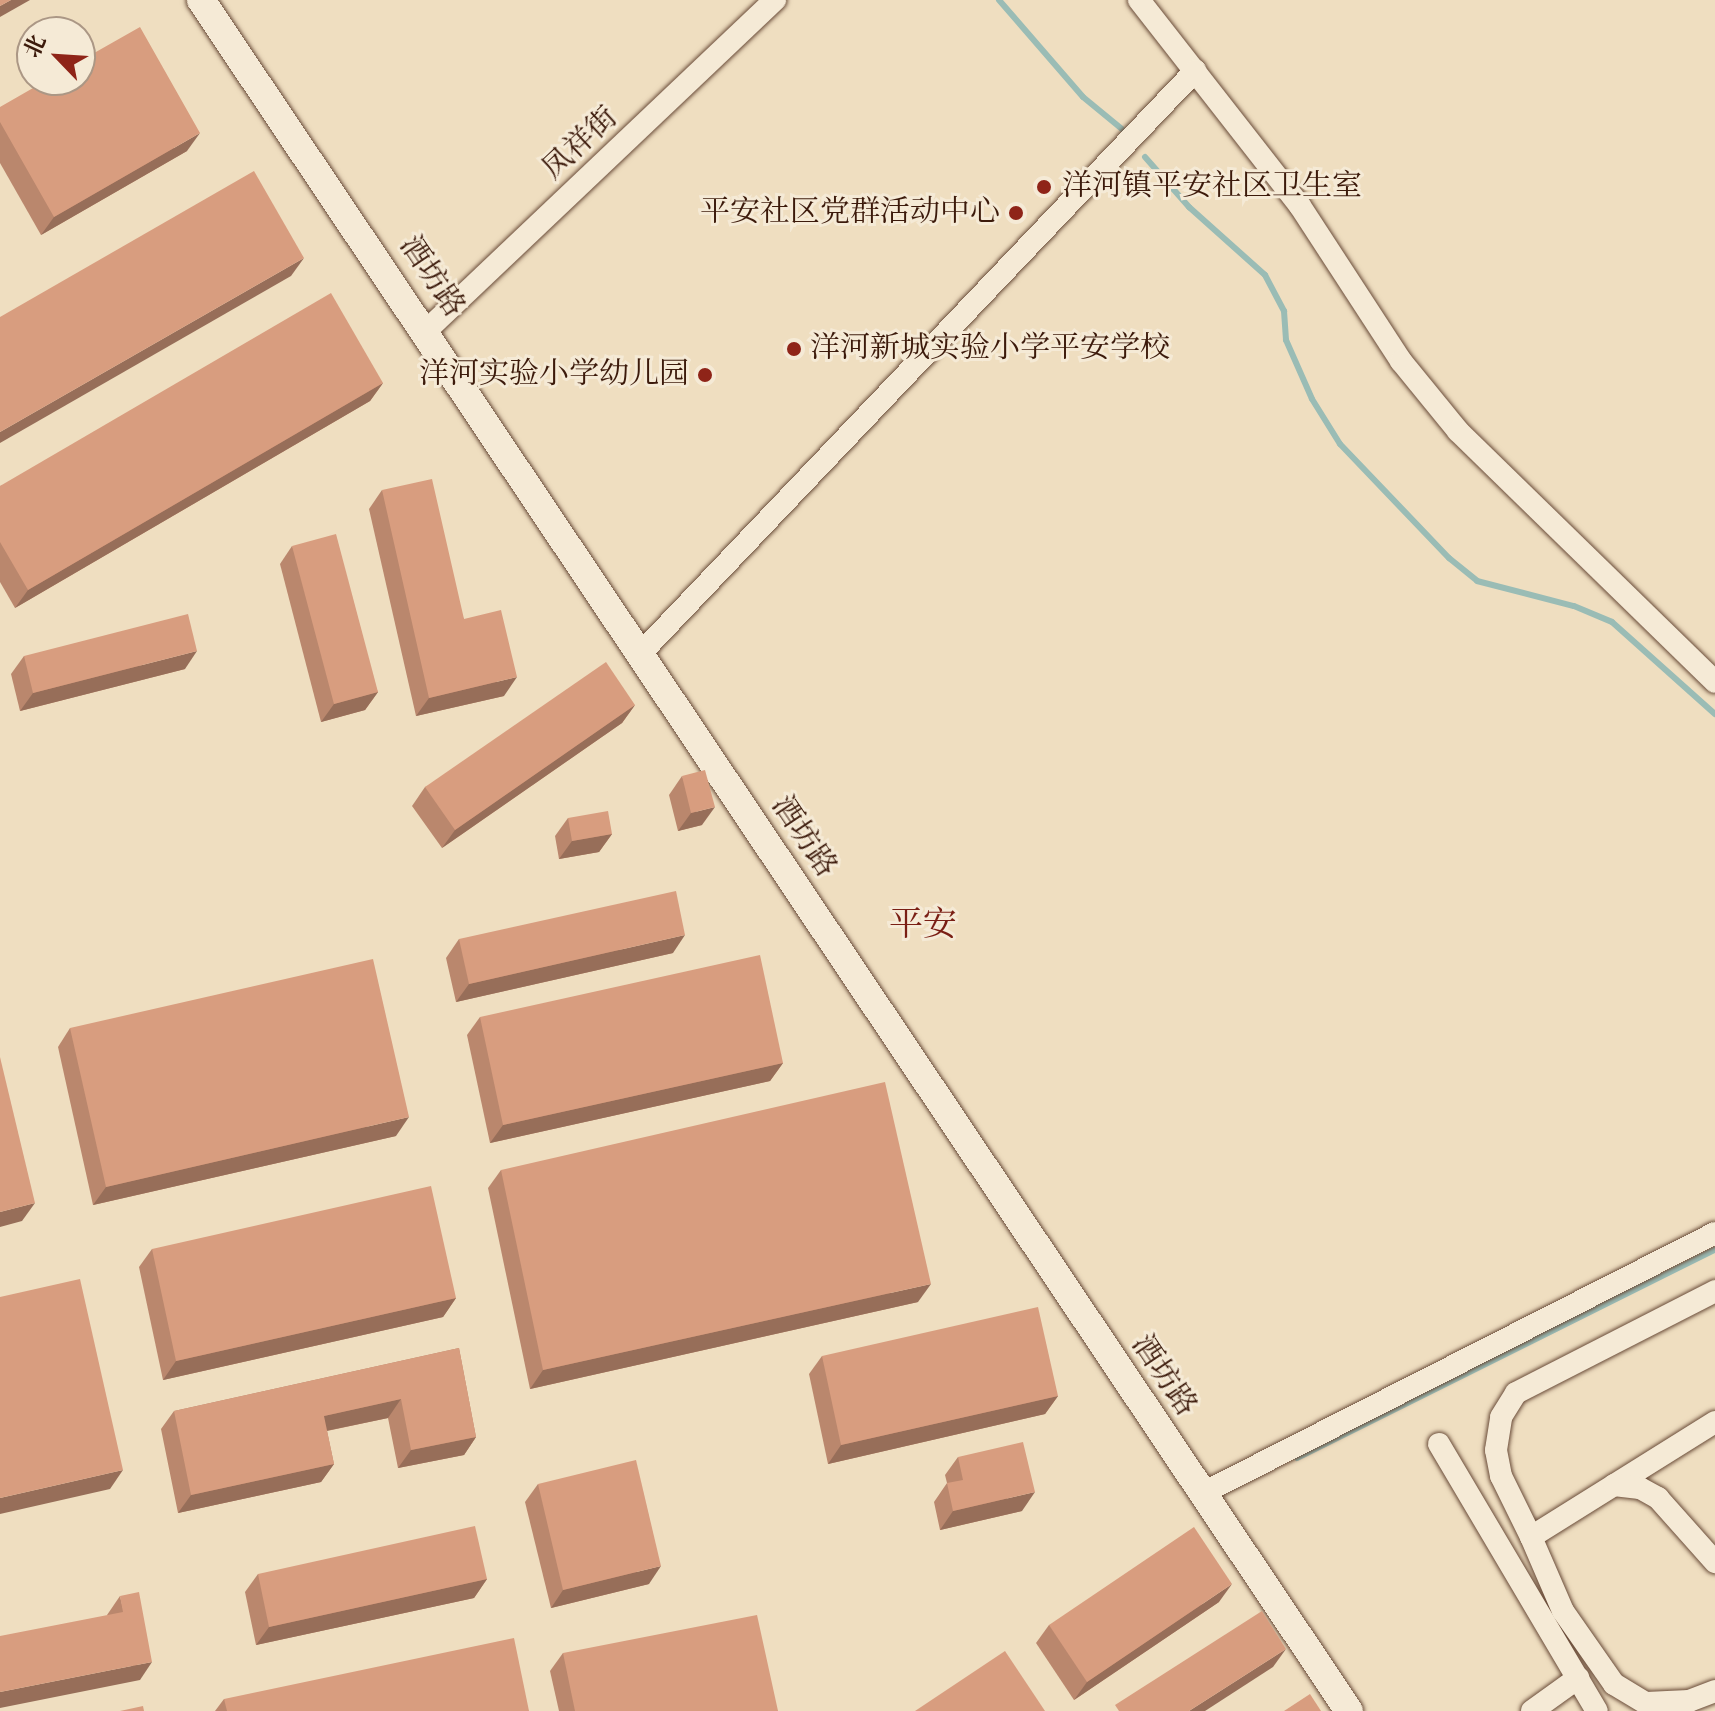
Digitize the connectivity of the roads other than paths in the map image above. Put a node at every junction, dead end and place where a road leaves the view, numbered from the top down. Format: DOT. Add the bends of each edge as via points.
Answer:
graph roads {
  1 [pos="201,0"];
  2 [pos="775,0"];
  3 [pos="1139,0"];
  4 [pos="1195,71"];
  5 [pos="427,330"];
  6 [pos="641,653"];
  7 [pos="1715,682"];
  8 [pos="1715,1233"];
  9 [pos="1715,1291"];
  10 [pos="1715,1422"];
  11 [pos="1439,1444"];
  12 [pos="1614,1485"];
  13 [pos="1201,1494"];
  14 [pos="1531,1537"];
  15 [pos="1715,1562"];
  16 [pos="1578,1678"];
  17 [pos="1715,1691"];
  18 [pos="1349,1711"];
  19 [pos="1532,1711"];
  20 [pos="1597,1711"];
  1 -- 5 [label="street, 酒坊路"];
  2 -- 5 [label="street, 凤祥街"];
  3 -- 4 [label="street"];
  4 -- 6 [label="street"];
  4 -- 7 [label="street" via="1300,206 1401,361 1458,431"];
  5 -- 6 [label="street, 酒坊路"];
  6 -- 13 [label="street, 酒坊路"];
  8 -- 13 [label="street"];
  9 -- 14 [label="street" via="1516,1393 1501,1417 1496,1450 1501,1476"];
  10 -- 12 [label="street"];
  11 -- 16 [label="street"];
  12 -- 14 [label="street"];
  12 -- 15 [label="street" via="1640,1488 1658,1498"];
  13 -- 18 [label="street, 酒坊路"];
  14 -- 17 [label="street" via="1563,1611 1614,1684 1646,1703 1689,1701"];
  16 -- 19 [label="street"];
  16 -- 20 [label="street"];
}
